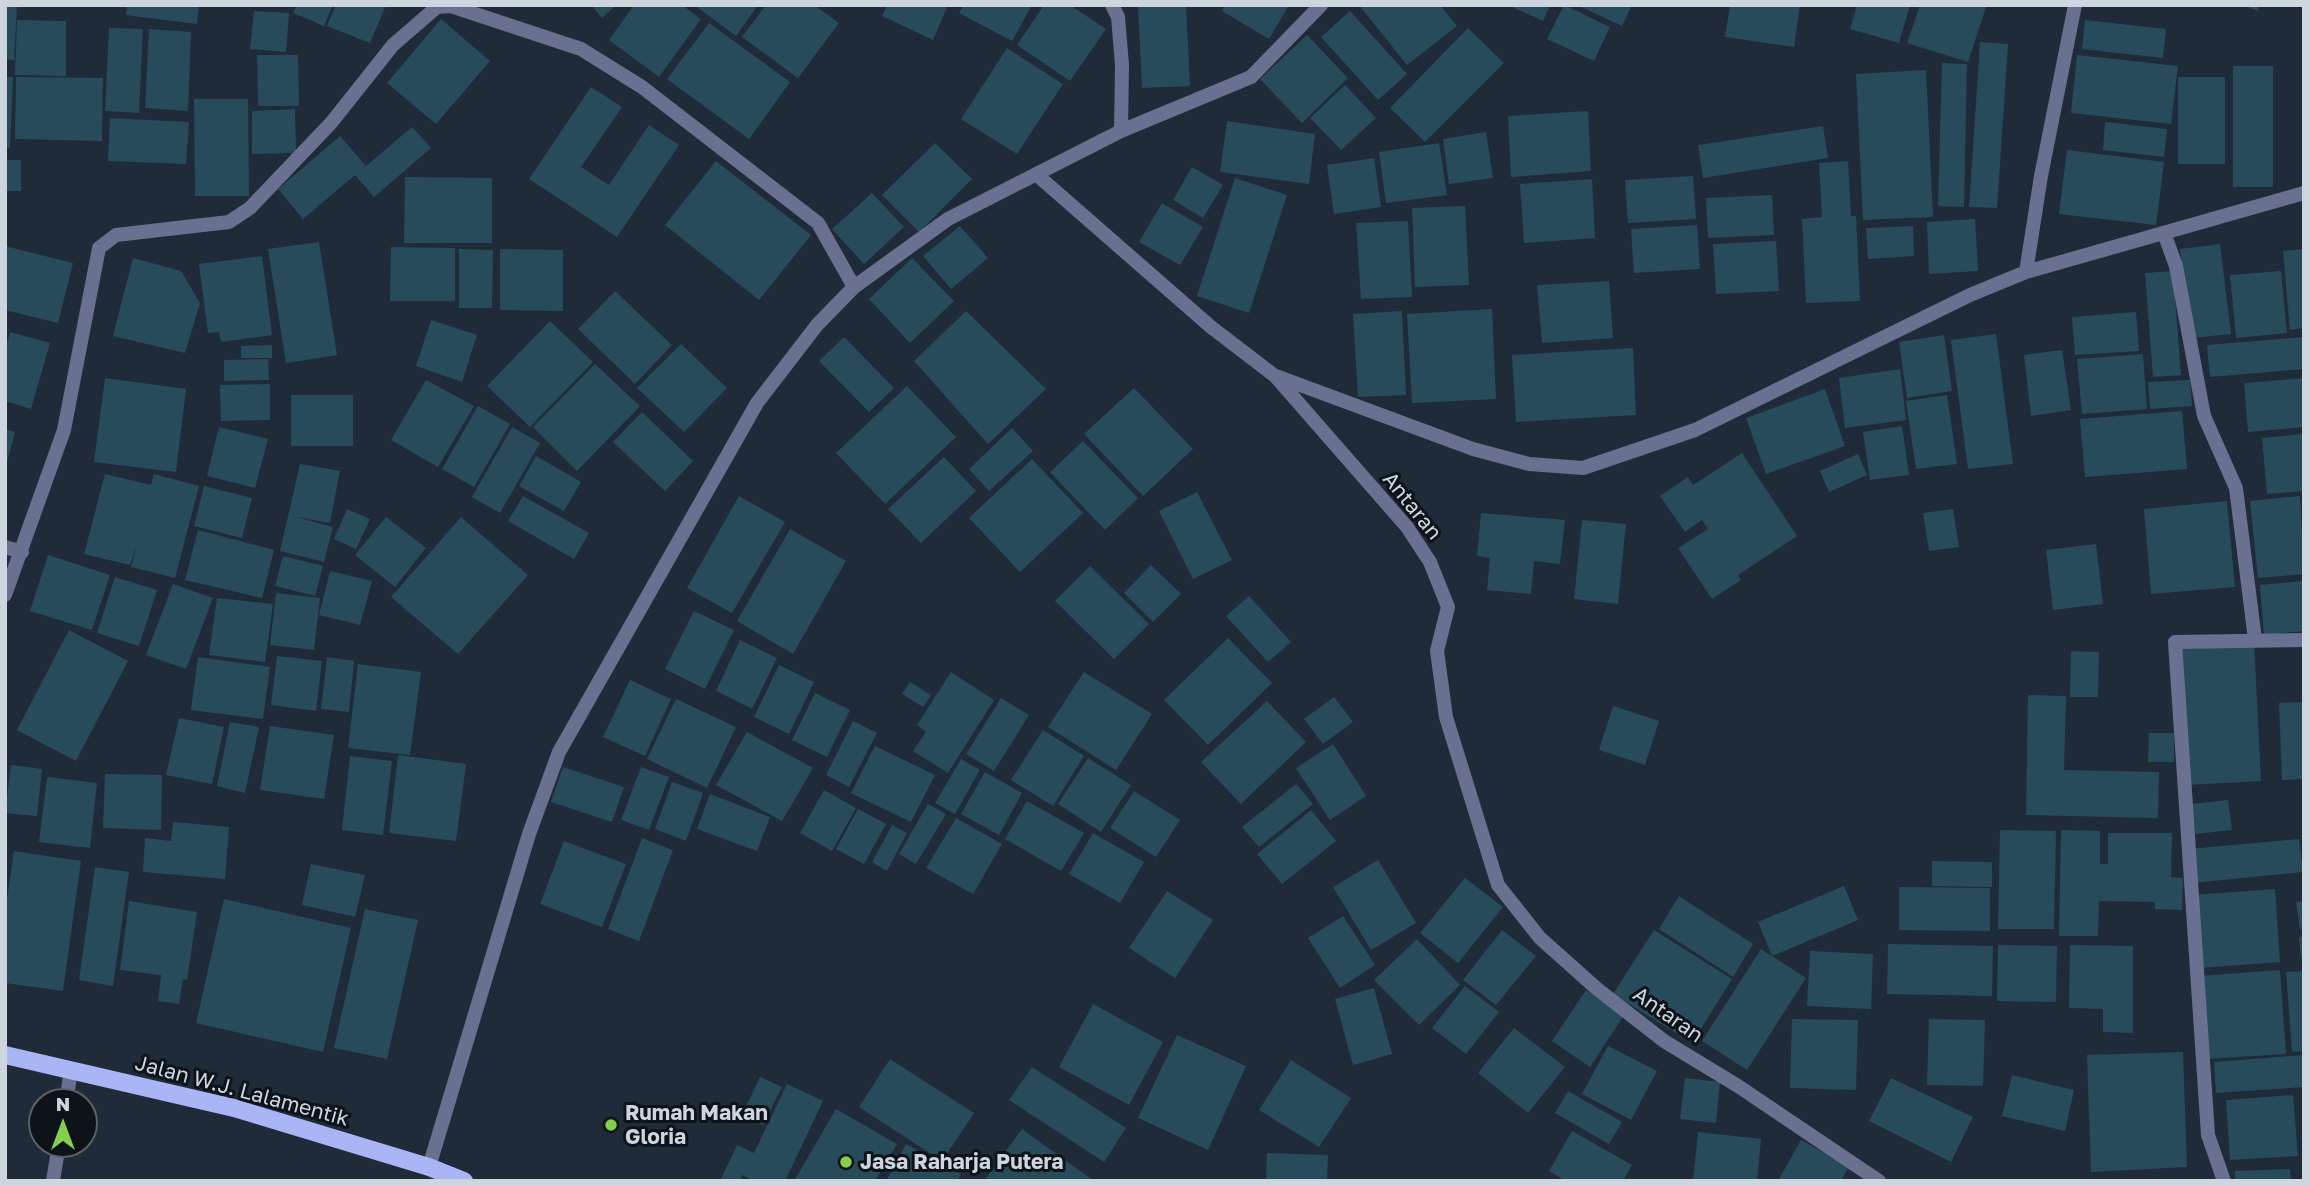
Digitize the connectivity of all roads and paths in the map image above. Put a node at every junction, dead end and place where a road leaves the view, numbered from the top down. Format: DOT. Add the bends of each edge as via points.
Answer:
graph roads {
  1 [pos="1112,5"];
  2 [pos="1321,5"];
  3 [pos="2072,8"];
  4 [pos="1121,131"];
  5 [pos="1037,175"];
  6 [pos="2304,194"];
  7 [pos="2164,233"];
  8 [pos="2026,272"];
  9 [pos="854,288"];
  10 [pos="1275,376"];
  11 [pos="5,547"];
  12 [pos="22,552"];
  13 [pos="5,595"];
  14 [pos="2255,640"];
  15 [pos="2304,640"];
  16 [pos="5,1055"];
  17 [pos="72,1070"];
  18 [pos="69,1088"];
  19 [pos="57,1158"];
  20 [pos="429,1167"];
  21 [pos="53,1181"];
  22 [pos="464,1181"];
  23 [pos="1879,1181"];
  24 [pos="2224,1181"];
  1 -- 4 [label="street" via="1118,17 1122,65"];
  2 -- 4 [label="street" via="1251,77"];
  3 -- 8 [label="street"];
  4 -- 5 [label="street"];
  5 -- 9 [label="street" via="948,219"];
  5 -- 10 [label="street, Antaran" via="1211,327"];
  6 -- 7 [label="street"];
  7 -- 8 [label="street"];
  7 -- 14 [label="street" via="2176,267 2204,416 2236,488"];
  8 -- 10 [label="street" via="1695,430 1583,468 1529,464 1473,449"];
  9 -- 12 [label="street" via="818,223 642,87 581,49 451,6 437,7 393,45 331,123 250,208 229,222 116,235 99,248 64,430"];
  9 -- 20 [label="street" via="817,325 757,403 559,752 529,834"];
  10 -- 23 [label="street, Antaran" via="1407,527 1430,562 1448,607 1437,651 1446,717 1498,885 1540,938 1664,1041"];
  11 -- 12 [label="street"];
  12 -- 13 [label="street"];
  14 -- 15 [label="street"];
  14 -- 24 [label="street" via="2175,642 2208,1135"];
  16 -- 17 [label="main road, Jalan W.J. Lalamentik"];
  17 -- 18 [label="street"];
  17 -- 20 [label="main road, Jalan W.J. Lalamentik" via="234,1108"];
  19 -- 21 [label="street"];
  20 -- 22 [label="main road, Jalan W.J. Lalamentik"];
}
